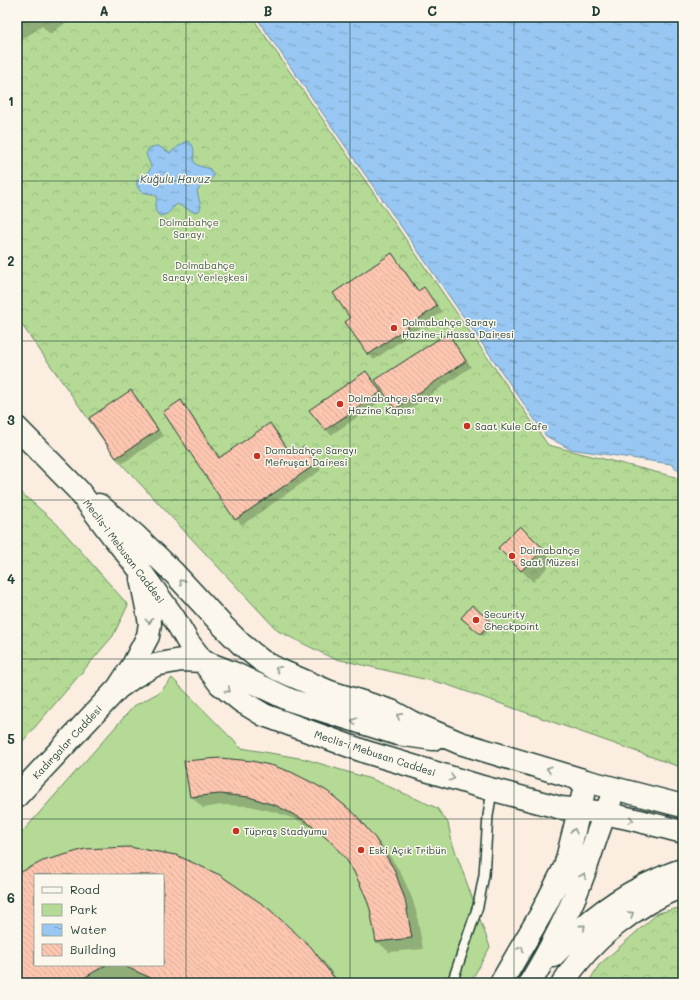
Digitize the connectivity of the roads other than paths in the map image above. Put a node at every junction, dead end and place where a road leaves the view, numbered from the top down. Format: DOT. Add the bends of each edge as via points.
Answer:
graph roads {
  1 [pos="17,428"];
  2 [pos="78,490"];
  3 [pos="139,569"];
  4 [pos="202,661"];
  5 [pos="118,688"];
  6 [pos="460,743"];
  7 [pos="586,781"];
  8 [pos="616,788"];
  9 [pos="492,790"];
  10 [pos="17,796"];
  11 [pos="683,806"];
  12 [pos="579,809"];
  13 [pos="604,814"];
  14 [pos="683,832"];
  15 [pos="683,870"];
  16 [pos="683,886"];
  17 [pos="454,977"];
  18 [pos="533,979"];
  19 [pos="502,983"];
  20 [pos="563,983"];
  1 -- 2 [label="main road"];
  2 -- 3 [label="main road, Meclis-i Mebusan Caddesi"];
  6 -- 2 [label="main road, Meclis-i Mebusan Caddesi, one-way" via="391,711 330,692 262,660 241,644 135,535"];
  3 -- 4 [label="main road, Meclis-i Mebusan Caddesi"];
  3 -- 5 [label="main road, Kadırgalar Caddesi, one-way" via="150,623 148,636"];
  4 -- 5 [label="main road, Kadırgalar Caddesi" via="181,660 155,665"];
  6 -- 4 [label="main road, Kadırgalar Caddesi, one-way" via="398,734 330,714 290,700"];
  4 -- 9 [label="main road, Meclis-i Mebusan Caddesi, one-way" via="220,684 264,715 366,752"];
  5 -- 10 [label="main road, Kadırgalar Caddesi"];
  7 -- 6 [label="main road, Meclis-i Mebusan Caddesi, one-way"];
  7 -- 8 [label="main road, Meclis-i Mebusan Caddesi"];
  7 -- 12 [label="main road"];
  8 -- 11 [label="main road, Meclis-i Mebusan Caddesi"];
  8 -- 13 [label="main road"];
  9 -- 12 [label="main road, Meclis-i Mebusan Caddesi" via="560,808"];
  9 -- 17 [label="lane" via="478,906"];
  12 -- 13 [label="main road, Meclis-i Mebusan Caddesi"];
  19 -- 12 [label="main road, one-way" via="565,867"];
  13 -- 14 [label="main road, Meclis-i Mebusan Caddesi, one-way"];
  18 -- 13 [label="main road, one-way" via="552,946 580,884"];
  18 -- 15 [label="main road, one-way" via="558,950 599,913 645,885"];
  20 -- 16 [label="main road, one-way" via="584,954 608,932 655,898"];
}
